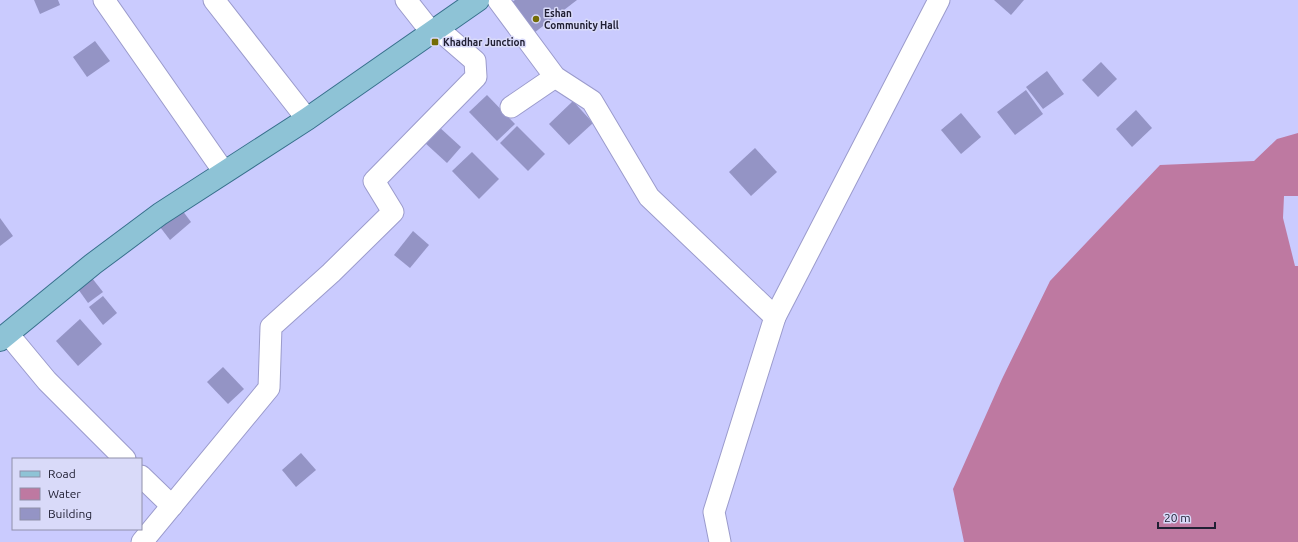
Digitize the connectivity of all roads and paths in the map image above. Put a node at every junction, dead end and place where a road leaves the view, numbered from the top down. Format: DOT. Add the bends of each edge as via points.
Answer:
graph roads {
  1 [pos="104,0"];
  2 [pos="214,0"];
  3 [pos="406,0"];
  4 [pos="478,0"];
  5 [pos="498,0"];
  6 [pos="939,0"];
  7 [pos="435,31"];
  8 [pos="555,77"];
  9 [pos="511,107"];
  10 [pos="307,119"];
  11 [pos="224,172"];
  12 [pos="775,317"];
  13 [pos="4,337"];
  14 [pos="124,458"];
  15 [pos="142,477"];
  16 [pos="172,506"];
  17 [pos="142,542"];
  18 [pos="720,542"];
  1 -- 11 [label="street"];
  2 -- 10 [label="street"];
  3 -- 7 [label="street"];
  4 -- 7 [label="main road"];
  5 -- 8 [label="street"];
  6 -- 12 [label="street"];
  7 -- 10 [label="main road"];
  7 -- 16 [label="street" via="475,61 476,77 374,181 393,212 271,327 269,388"];
  8 -- 9 [label="street"];
  8 -- 12 [label="street" via="592,101 649,197"];
  10 -- 11 [label="main road"];
  11 -- 13 [label="main road" via="160,214 99,259"];
  12 -- 18 [label="street" via="714,512"];
  13 -- 14 [label="street"];
  15 -- 16 [label="street"];
  16 -- 17 [label="street"];
}
